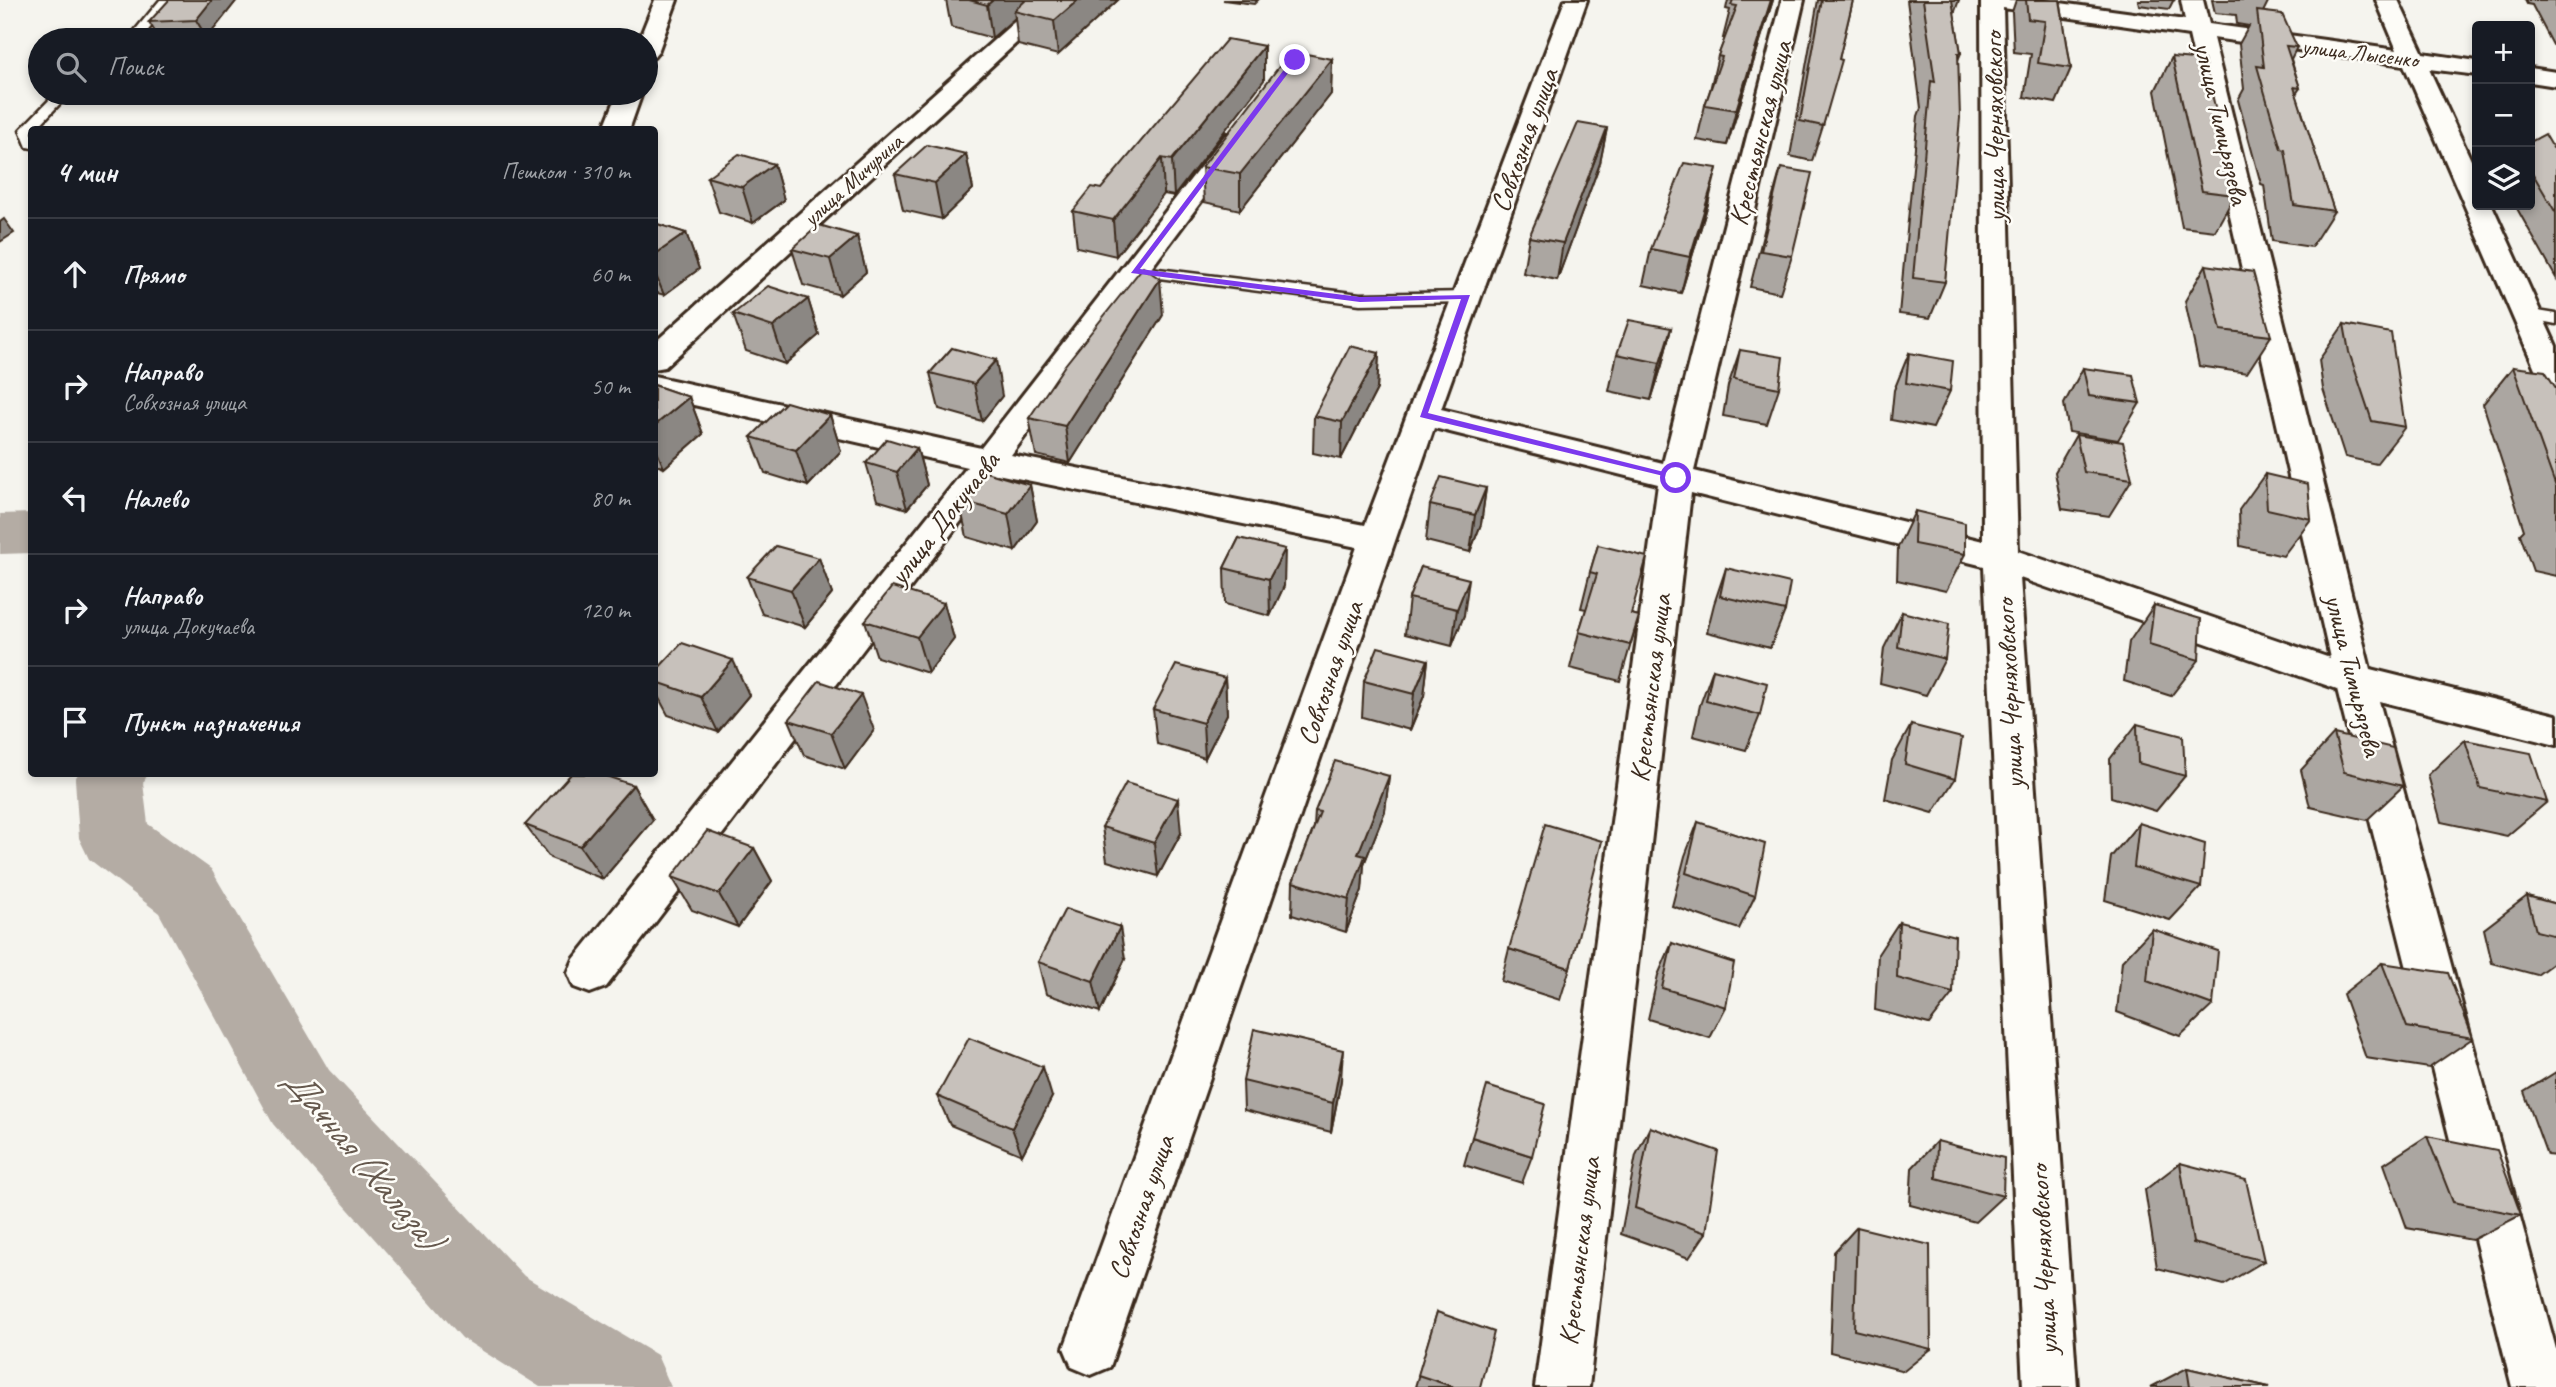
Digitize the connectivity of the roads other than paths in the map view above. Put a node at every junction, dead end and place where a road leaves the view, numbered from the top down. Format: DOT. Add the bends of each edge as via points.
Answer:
graph roads {
  1 [pos="167,0"];
  2 [pos="666,0"];
  3 [pos="1052,0"];
  4 [pos="1576,0"];
  5 [pos="1793,0"];
  6 [pos="1993,0"];
  7 [pos="2387,0"];
  8 [pos="2196,16"];
  9 [pos="143,28"];
  10 [pos="655,28"];
  11 [pos="2416,60"];
  12 [pos="2472,67"];
  13 [pos="2535,76"];
  14 [pos="2556,79"];
  15 [pos="51,105"];
  16 [pos="625,105"];
  17 [pos="1252,116"];
  18 [pos="31,126"];
  19 [pos="618,126"];
  20 [pos="1134,271"];
  21 [pos="1467,297"];
  22 [pos="2526,313"];
  23 [pos="2556,319"];
  24 [pos="658,355"];
  25 [pos="2556,380"];
  26 [pos="658,387"];
  27 [pos="1423,415"];
  28 [pos="989,461"];
  29 [pos="1676,478"];
  30 [pos="1377,539"];
  31 [pos="2001,558"];
  32 [pos="2354,680"];
  33 [pos="2556,730"];
  34 [pos="590,973"];
  35 [pos="1091,1348"];
  36 [pos="1562,1387"];
  37 [pos="2050,1387"];
  38 [pos="2539,1387"];
  1 -- 9 [label="lane"];
  2 -- 10 [label="street"];
  3 -- 24 [label="street, улица Мичурина"];
  4 -- 21 [label="street, Совхозная улица"];
  5 -- 29 [label="street, Крестьянская улица"];
  6 -- 8 [label="street, улица Лысенко"];
  6 -- 31 [label="street, улица Черняховского"];
  7 -- 11 [label="street"];
  8 -- 11 [label="street, улица Лысенко"];
  8 -- 32 [label="street, улица Тимирязева"];
  11 -- 12 [label="street, улица Лысенко"];
  11 -- 22 [label="street"];
  13 -- 14 [label="street"];
  15 -- 18 [label="lane"];
  16 -- 19 [label="street"];
  17 -- 20 [label="street, улица Докучаева"];
  20 -- 21 [label="lane" via="1360,299"];
  20 -- 28 [label="street, улица Докучаева"];
  21 -- 27 [label="street, Совхозная улица"];
  22 -- 23 [label="lane"];
  22 -- 25 [label="street"];
  26 -- 28 [label="street"];
  27 -- 29 [label="street"];
  27 -- 30 [label="street, Совхозная улица"];
  28 -- 30 [label="street"];
  28 -- 34 [label="street, улица Докучаева"];
  29 -- 31 [label="street"];
  29 -- 36 [label="street, Крестьянская улица"];
  30 -- 35 [label="street, Совхозная улица"];
  31 -- 32 [label="street"];
  31 -- 37 [label="street, улица Черняховского"];
  32 -- 33 [label="street"];
  32 -- 38 [label="street, улица Тимирязева"];
}
